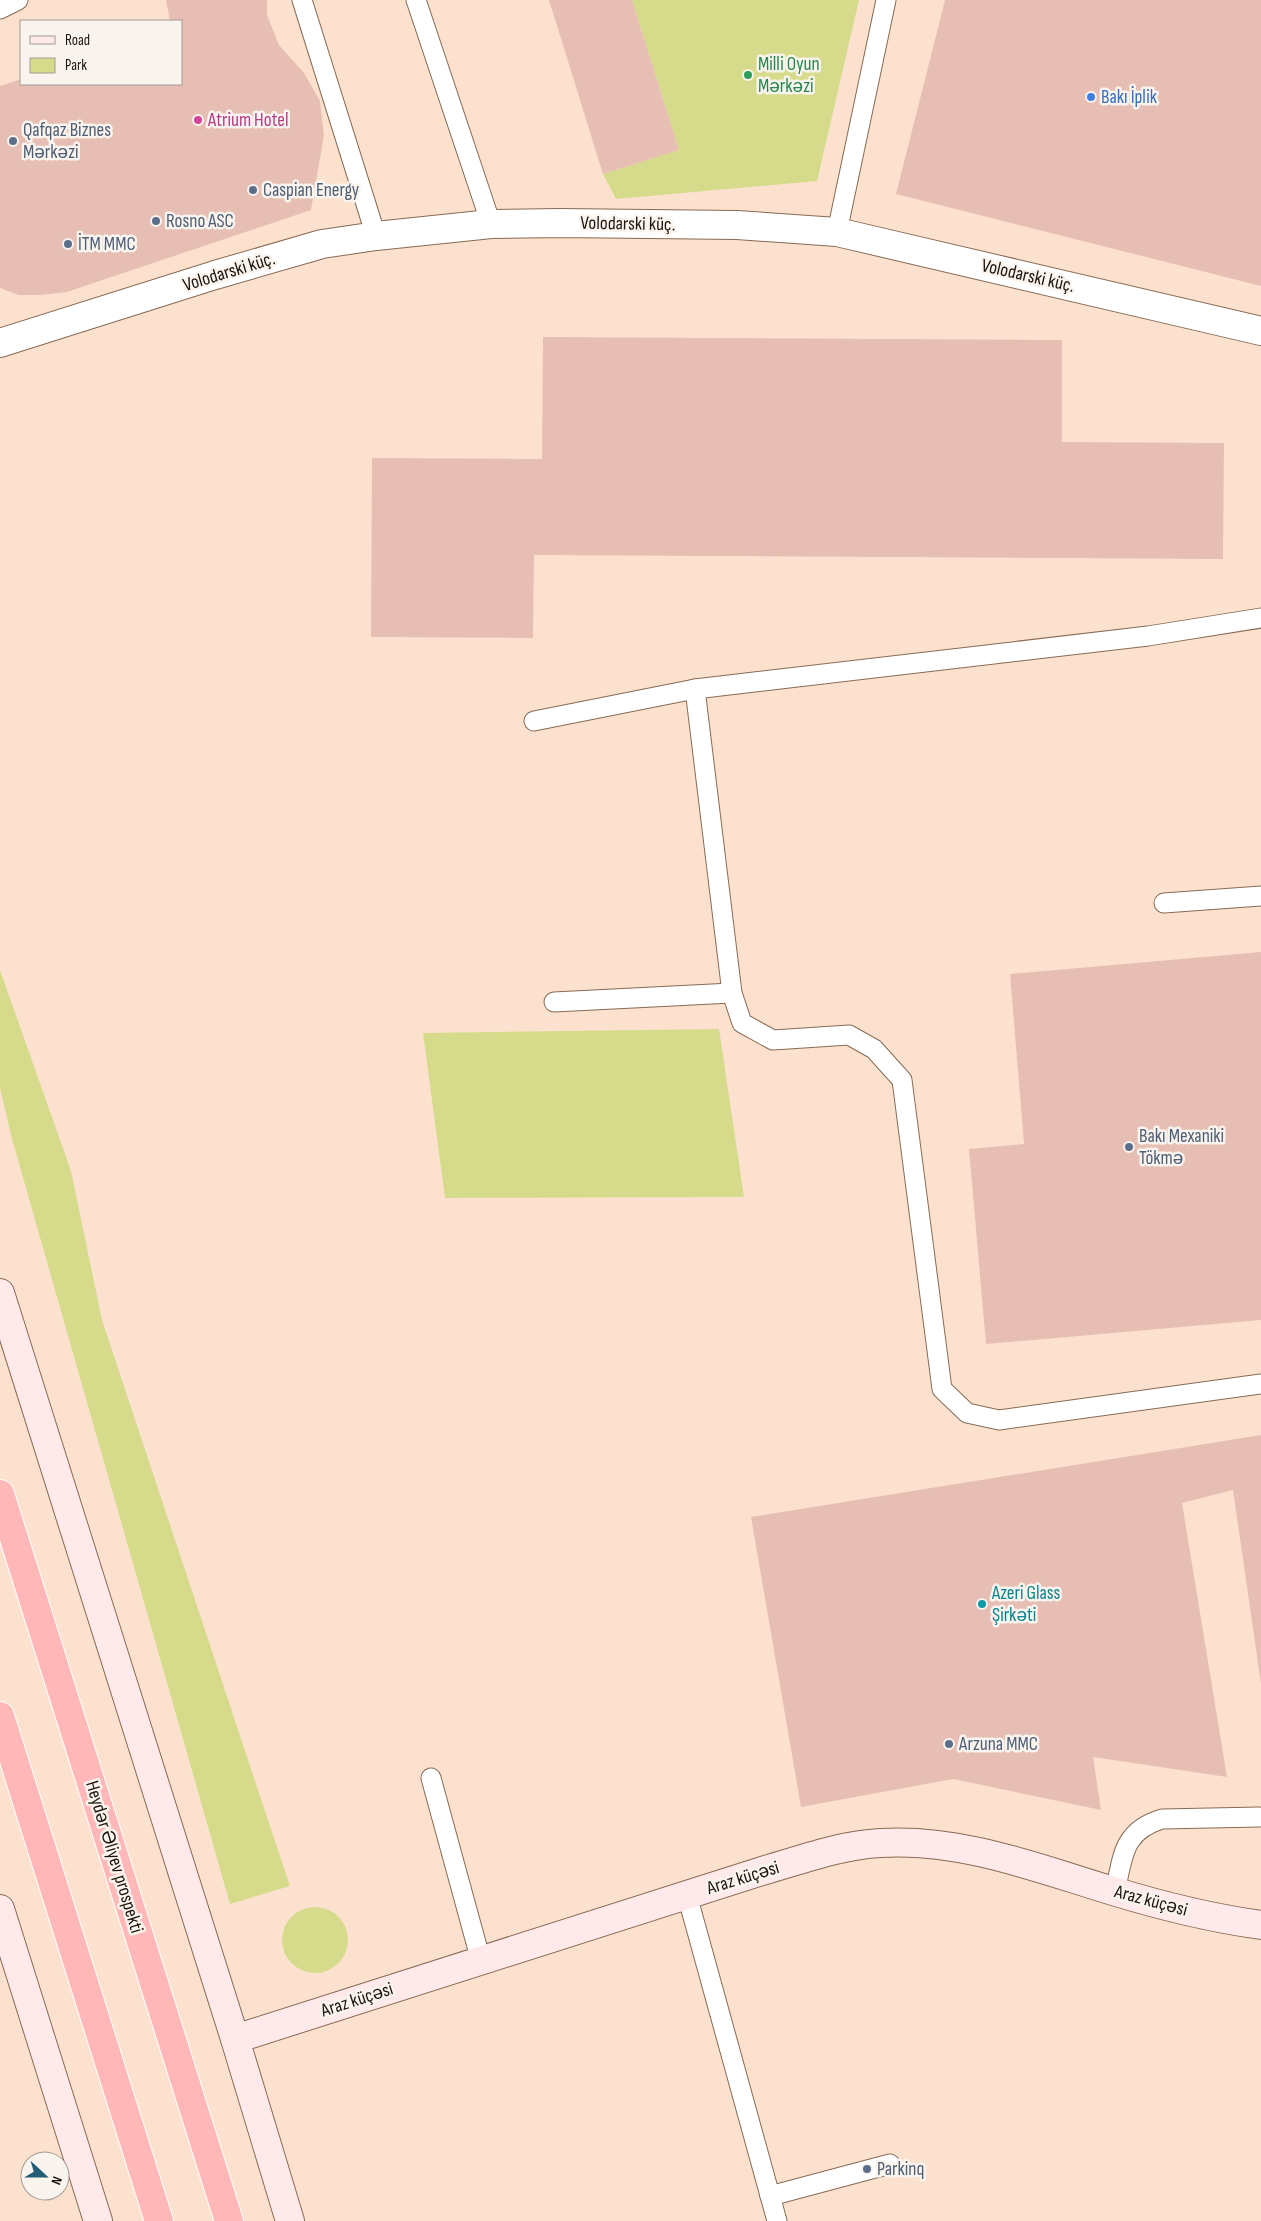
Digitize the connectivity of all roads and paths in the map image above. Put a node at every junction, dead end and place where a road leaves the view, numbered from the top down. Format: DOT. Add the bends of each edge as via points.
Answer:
graph roads {
  1 [pos="18,0"];
  2 [pos="302,0"];
  3 [pos="416,0"];
  4 [pos="886,0"];
  5 [pos="0,10"];
  6 [pos="491,224"];
  7 [pos="837,232"];
  8 [pos="376,236"];
  9 [pos="1261,331"];
  10 [pos="0,343"];
  11 [pos="1261,618"];
  12 [pos="695,689"];
  13 [pos="534,720"];
  14 [pos="1261,896"];
  15 [pos="1164,903"];
  16 [pos="732,992"];
  17 [pos="554,1002"];
  18 [pos="0,1293"];
  19 [pos="1261,1384"];
  20 [pos="0,1494"];
  21 [pos="0,1716"];
  22 [pos="431,1778"];
  23 [pos="1259,1817"];
  24 [pos="1115,1892"];
  25 [pos="687,1895"];
  26 [pos="0,1909"];
  27 [pos="1261,1925"];
  28 [pos="481,1961"];
  29 [pos="235,2039"];
  30 [pos="890,2164"];
  31 [pos="770,2196"];
  32 [pos="98,2221"];
  33 [pos="159,2221"];
  34 [pos="228,2221"];
  35 [pos="290,2221"];
  36 [pos="777,2221"];
  1 -- 5 [label="lane"];
  2 -- 8 [label="lane"];
  3 -- 6 [label="lane"];
  4 -- 7 [label="lane"];
  6 -- 7 [label="street, Volodarski küç." via="737,225"];
  6 -- 8 [label="street, Volodarski küç."];
  7 -- 9 [label="street, Volodarski küç."];
  8 -- 10 [label="street, Volodarski küç." via="322,244"];
  11 -- 12 [label="lane" via="1138,637"];
  12 -- 13 [label="lane"];
  12 -- 16 [label="lane"];
  14 -- 15 [label="lane"];
  16 -- 17 [label="lane"];
  16 -- 19 [label="lane" via="742,1023 773,1040 849,1035 874,1049 902,1080 942,1389 967,1413 999,1420"];
  18 -- 29 [label="main road"];
  20 -- 34 [label="highway, Heydər Əliyev prospekti"];
  21 -- 33 [label="highway"];
  22 -- 28 [label="lane"];
  23 -- 24 [label="lane" via="1162,1819 1148,1823 1132,1835 1125,1849"];
  24 -- 25 [label="main road, Araz küçəsi" via="977,1851 922,1844 879,1843 840,1848"];
  24 -- 27 [label="main road, Araz küçəsi" via="1211,1917"];
  25 -- 28 [label="main road, Araz küçəsi"];
  25 -- 31 [label="lane"];
  26 -- 32 [label="main road"];
  28 -- 29 [label="main road, Araz küçəsi"];
  29 -- 35 [label="main road"];
  30 -- 31 [label="lane"];
  31 -- 36 [label="lane"];
}
